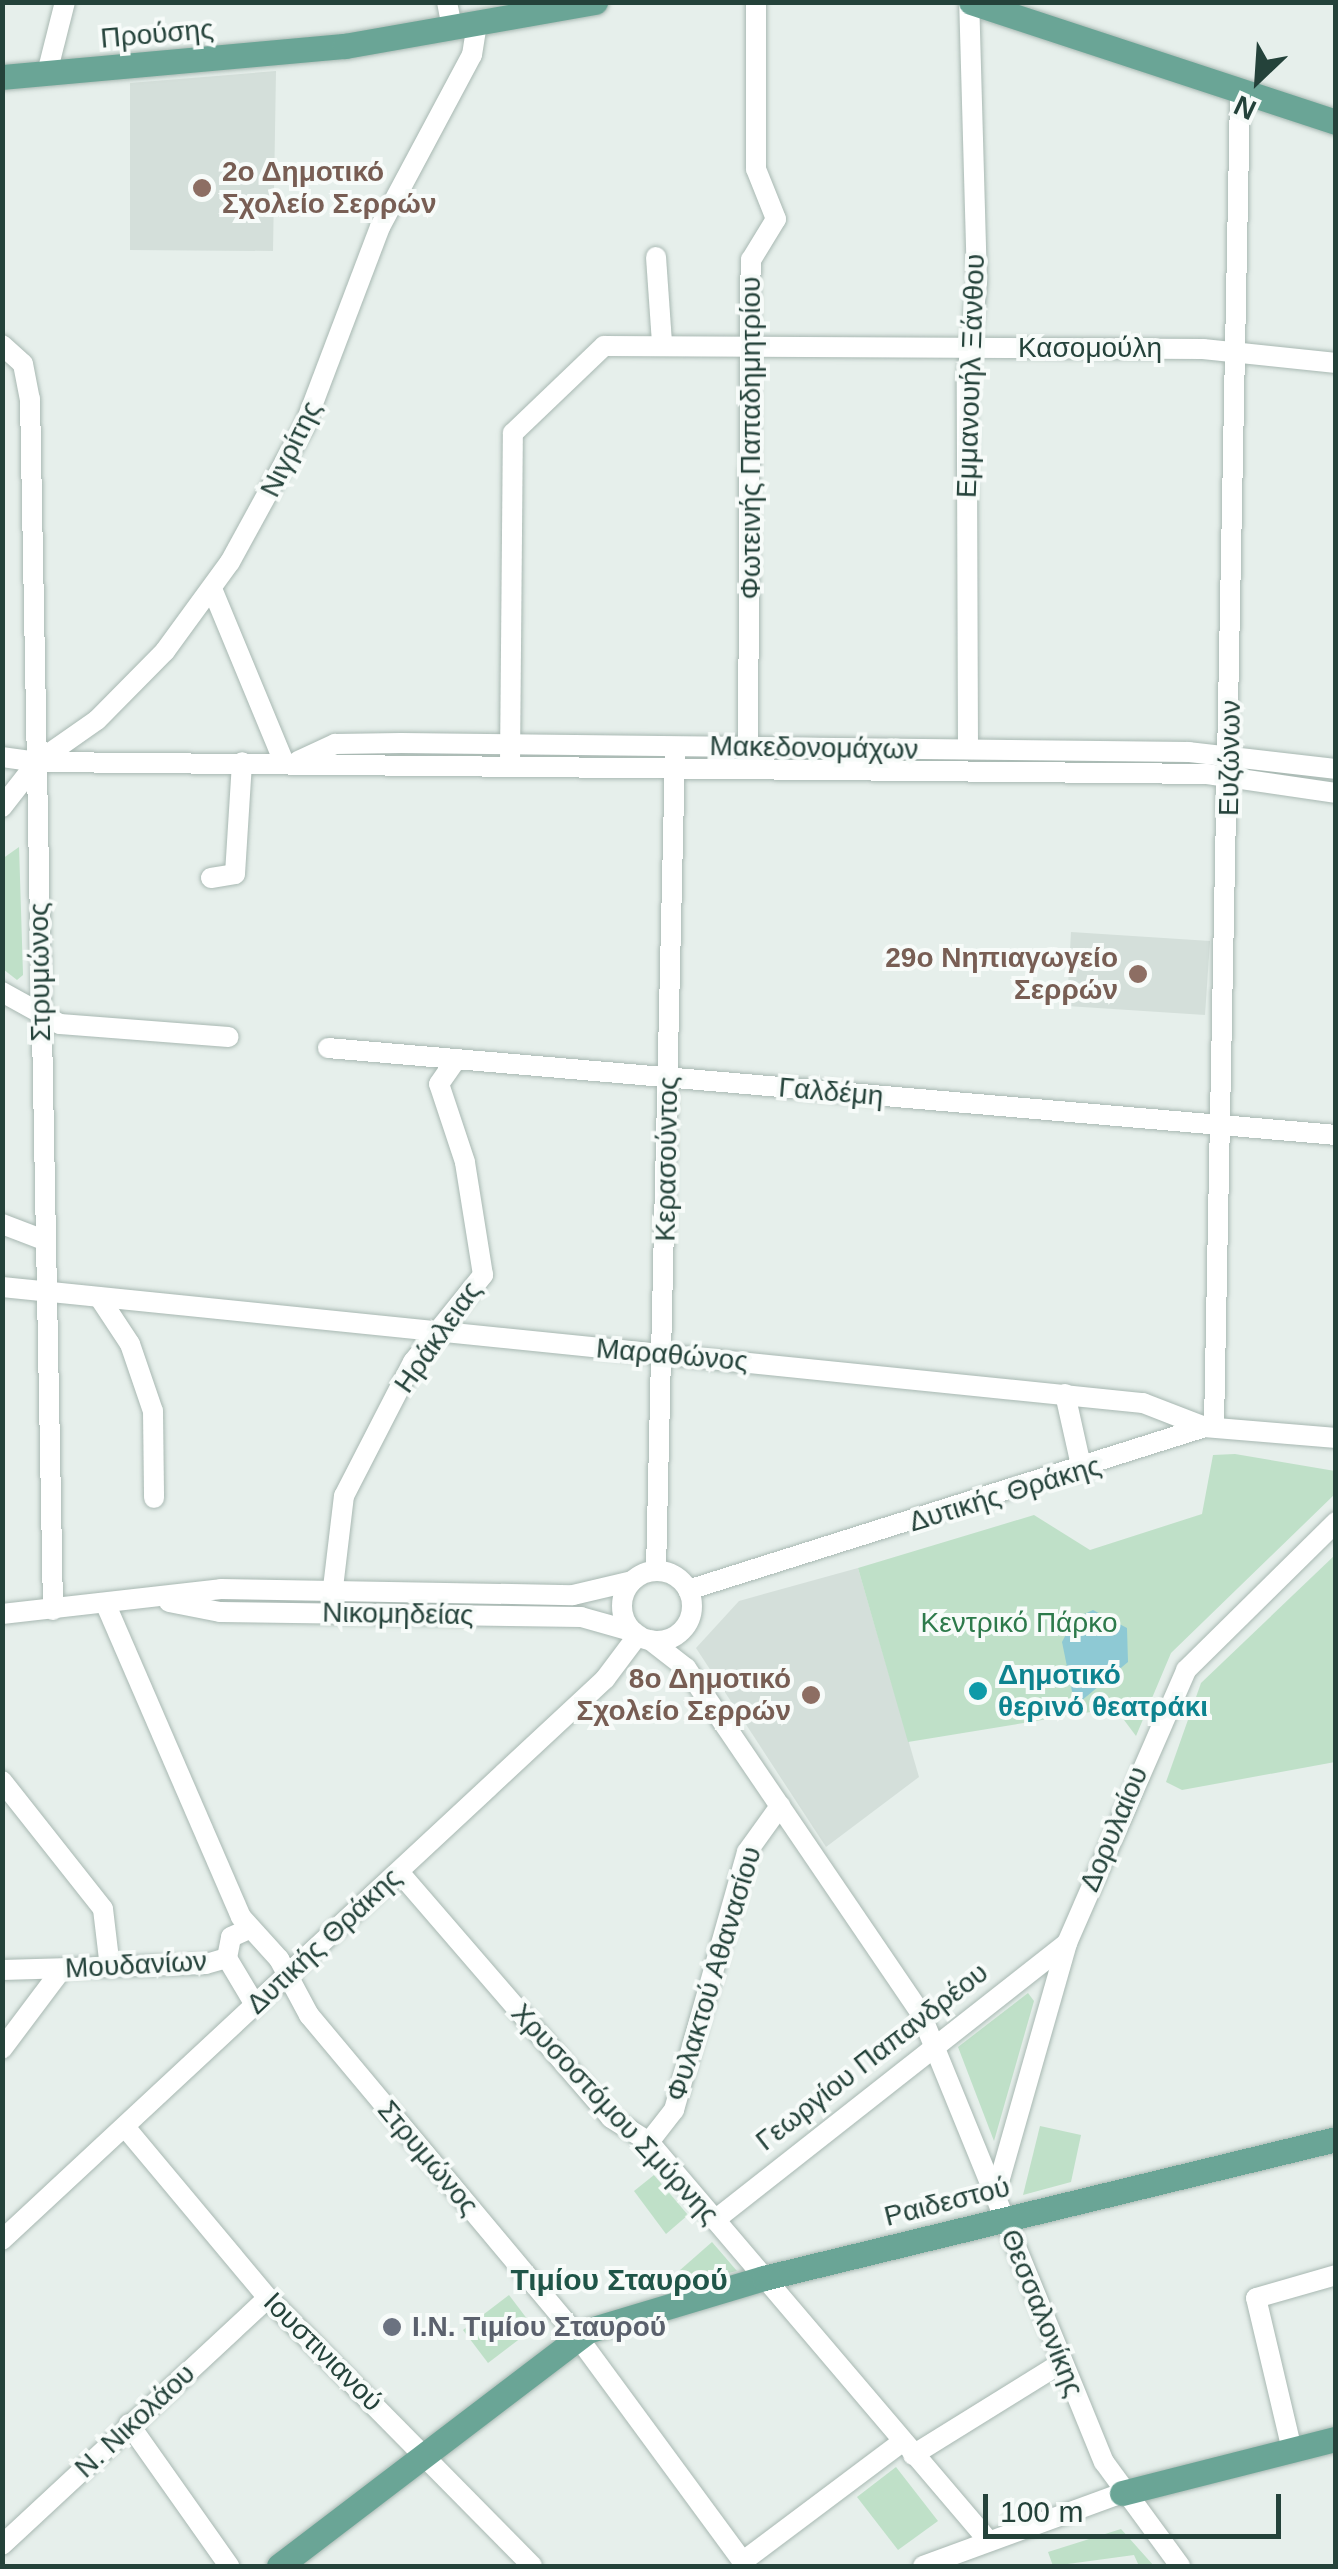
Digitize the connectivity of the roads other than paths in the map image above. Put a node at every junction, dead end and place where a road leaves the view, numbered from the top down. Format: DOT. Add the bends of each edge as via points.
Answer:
graph roads {
  1 [pos="66,2"];
  2 [pos="595,2"];
  3 [pos="756,2"];
  4 [pos="970,2"];
  5 [pos="552,6"];
  6 [pos="459,18"];
  7 [pos="47,73"];
  8 [pos="2,77"];
  9 [pos="1240,91"];
  10 [pos="1336,122"];
  11 [pos="656,257"];
  12 [pos="662,342"];
  13 [pos="752,344"];
  14 [pos="2,345"];
  15 [pos="970,348"];
  16 [pos="1235,350"];
  17 [pos="1336,363"];
  18 [pos="212,591"];
  19 [pos="968,750"];
  20 [pos="510,754"];
  21 [pos="1230,754"];
  22 [pos="675,756"];
  23 [pos="3,757"];
  24 [pos="748,757"];
  25 [pos="41,762"];
  26 [pos="242,762"];
  27 [pos="290,762"];
  28 [pos="1336,769"];
  29 [pos="1230,776"];
  30 [pos="1336,793"];
  31 [pos="2,808"];
  32 [pos="210,878"];
  33 [pos="2,992"];
  34 [pos="41,1018"];
  35 [pos="228,1037"];
  36 [pos="328,1048"];
  37 [pos="456,1060"];
  38 [pos="668,1078"];
  39 [pos="1224,1125"];
  40 [pos="1336,1135"];
  41 [pos="2,1224"];
  42 [pos="44,1240"];
  43 [pos="2,1287"];
  44 [pos="44,1292"];
  45 [pos="99,1297"];
  46 [pos="436,1334"];
  47 [pos="663,1353"];
  48 [pos="1065,1394"];
  49 [pos="1209,1426"];
  50 [pos="1336,1438"];
  51 [pos="1082,1470"];
  52 [pos="154,1498"];
  53 [pos="1336,1522"];
  54 [pos="656,1570"];
  55 [pos="632,1581"];
  56 [pos="330,1590"];
  57 [pos="688,1590"];
  58 [pos="162,1600"];
  59 [pos="106,1605"];
  60 [pos="53,1610"];
  61 [pos="330,1613"];
  62 [pos="8,1614"];
  63 [pos="2,1634"];
  64 [pos="640,1636"];
  65 [pos="2,1781"];
  66 [pos="780,1806"];
  67 [pos="398,1872"];
  68 [pos="249,1929"];
  69 [pos="1067,1943"];
  70 [pos="227,1958"];
  71 [pos="110,1968"];
  72 [pos="62,1969"];
  73 [pos="2,1970"];
  74 [pos="287,1975"];
  75 [pos="255,2005"];
  76 [pos="936,2042"];
  77 [pos="2,2049"];
  78 [pos="125,2127"];
  79 [pos="1336,2138"];
  80 [pos="649,2142"];
  81 [pos="1000,2207"];
  82 [pos="715,2220"];
  83 [pos="2,2240"];
  84 [pos="1336,2275"];
  85 [pos="764,2278"];
  86 [pos="268,2298"];
  87 [pos="577,2336"];
  88 [pos="1060,2364"];
  89 [pos="129,2424"];
  90 [pos="1336,2439"];
  91 [pos="907,2449"];
  92 [pos="1292,2450"];
  93 [pos="422,2452"];
  94 [pos="1122,2493"];
  95 [pos="987,2539"];
  96 [pos="2,2545"];
  97 [pos="744,2564"];
  98 [pos="229,2566"];
  99 [pos="279,2566"];
  100 [pos="532,2566"];
  101 [pos="923,2566"];
  102 [pos="1180,2566"];
  1 -- 7 [label="street"];
  2 -- 5 [label="main road, Προύσης"];
  3 -- 13 [label="street, Φωτεινής Παπαδημητρίου" via="756,168 776,218 753,250"];
  4 -- 9 [label="main road"];
  4 -- 15 [label="street, Εμμανουήλ Ξάνθου"];
  5 -- 6 [label="main road, Προύσης"];
  6 -- 7 [label="main road, Προύσης"];
  6 -- 18 [label="street, Νιγρίτης" via="472,54 379,231 304,426"];
  7 -- 8 [label="main road, Προύσης"];
  9 -- 10 [label="main road"];
  9 -- 16 [label="street, Ευζώνων"];
  11 -- 12 [label="street"];
  12 -- 13 [label="street, Κασομούλη"];
  12 -- 20 [label="street, Κασομούλη" via="604,346 512,433"];
  13 -- 15 [label="street, Κασομούλη"];
  13 -- 24 [label="street, Φωτεινής Παπαδημητρίου"];
  14 -- 25 [label="street, Στρυμώνος" via="23,364 30,399"];
  15 -- 16 [label="street, Κασομούλη"];
  15 -- 19 [label="street, Εμμανουήλ Ξάνθου"];
  16 -- 17 [label="street, Κασομούλη"];
  16 -- 21 [label="street, Ευζώνων"];
  18 -- 25 [label="street, Νιγρίτης" via="136,682"];
  18 -- 27 [label="street"];
  19 -- 21 [label="street, Μακεδονομάχων"];
  19 -- 24 [label="street, Μακεδονομάχων"];
  20 -- 22 [label="street, Μακεδονομάχων"];
  20 -- 27 [label="street, Μακεδονομάχων" via="335,744"];
  21 -- 28 [label="street, Μακεδονομάχων"];
  21 -- 29 [label="street, Ευζώνων"];
  22 -- 24 [label="street, Μακεδονομάχων"];
  22 -- 38 [label="street, Κερασούντος"];
  23 -- 25 [label="street, Μακεδονομάχων"];
  24 -- 29 [label="street, Μακεδονομάχων"];
  25 -- 26 [label="street, Μακεδονομάχων"];
  25 -- 31 [label="street, Νιγρίτης"];
  25 -- 34 [label="street, Στρυμώνος"];
  26 -- 27 [label="street, Μακεδονομάχων"];
  26 -- 32 [label="street" via="235,874"];
  29 -- 30 [label="street, Μακεδονομάχων"];
  29 -- 39 [label="street, Ευζώνων"];
  33 -- 34 [label="street"];
  34 -- 35 [label="street"];
  34 -- 42 [label="street, Στρυμώνος"];
  36 -- 37 [label="street, Γαλδέμη"];
  37 -- 38 [label="street, Γαλδέμη"];
  37 -- 46 [label="street, Ηράκλειας" via="439,1084 466,1162 483,1275"];
  38 -- 39 [label="street, Γαλδέμη"];
  38 -- 47 [label="street, Κερασούντος"];
  39 -- 40 [label="street, Γαλδέμη"];
  39 -- 49 [label="street, Ευζώνων"];
  41 -- 42 [label="street"];
  42 -- 44 [label="street, Στρυμώνος"];
  43 -- 44 [label="street, Μαραθώνος"];
  44 -- 45 [label="street, Μαραθώνος"];
  44 -- 60 [label="street, Στρυμώνος"];
  45 -- 46 [label="street, Μαραθώνος"];
  45 -- 52 [label="street" via="124,1330 153,1411"];
  46 -- 47 [label="street, Μαραθώνος"];
  46 -- 56 [label="street, Ηράκλειας" via="344,1496"];
  47 -- 48 [label="street, Μαραθώνος"];
  47 -- 54 [label="street, Κερασούντος"];
  48 -- 49 [label="street, Μαραθώνος" via="1169,1408"];
  48 -- 51 [label="street"];
  49 -- 50 [label="street, Μαραθώνος"];
  49 -- 51 [label="street, Δυτικής Θράκης"];
  51 -- 57 [label="street, Δυτικής Θράκης"];
  53 -- 69 [label="street, Δορυλαίου" via="1186,1670"];
  54 -- 55 [label="street"];
  54 -- 57 [label="street"];
  55 -- 56 [label="street, Νικομηδείας" via="573,1594"];
  55 -- 64 [label="street" via="622,1605"];
  56 -- 58 [label="street, Νικομηδείας" via="221,1589"];
  56 -- 61 [label="street, Ηράκλειας"];
  57 -- 64 [label="street" via="686,1626"];
  58 -- 59 [label="street, Νικομηδείας"];
  58 -- 61 [label="street, Νικομηδείας"];
  59 -- 60 [label="street, Νικομηδείας"];
  59 -- 68 [label="street"];
  60 -- 62 [label="street, Νικομηδείας"];
  61 -- 64 [label="street, Νικομηδείας" via="581,1617"];
  62 -- 63 [label="street"];
  64 -- 66 [label="street" via="686,1668"];
  64 -- 67 [label="street, Δυτικής Θράκης" via="605,1679"];
  65 -- 71 [label="street" via="103,1909"];
  66 -- 76 [label="street"];
  66 -- 80 [label="street, Φυλακτού Αθανασίου" via="747,1852 674,2110"];
  67 -- 74 [label="street, Δυτικής Θράκης"];
  67 -- 80 [label="street, Χρυσοστόμου Σμύρνης" via="612,2118"];
  68 -- 70 [label="street, Μουδανίων" via="231,1936"];
  68 -- 74 [label="street, Στρυμώνος"];
  69 -- 76 [label="street, Γεωργίου Παπανδρέου"];
  69 -- 81 [label="street, Δορυλαίου"];
  70 -- 71 [label="street, Μουδανίων"];
  70 -- 75 [label="street"];
  71 -- 72 [label="street, Μουδανίων"];
  72 -- 73 [label="street, Μουδανίων"];
  72 -- 77 [label="street"];
  74 -- 75 [label="street, Δυτικής Θράκης"];
  74 -- 87 [label="street, Στρυμώνος" via="309,2016"];
  75 -- 78 [label="street, Δυτικής Θράκης"];
  76 -- 81 [label="street, Θεσσαλονίκης"];
  76 -- 82 [label="street, Γεωργίου Παπανδρέου"];
  78 -- 83 [label="street, Δυτικής Θράκης"];
  78 -- 86 [label="street, Ιουστινιανού"];
  79 -- 81 [label="main road, Ραιδεστού"];
  80 -- 82 [label="street, Χρυσοστόμου Σμύρνης"];
  81 -- 85 [label="main road, Ραιδεστού"];
  81 -- 88 [label="street, Θεσσαλονίκης"];
  82 -- 85 [label="street, Χρυσοστόμου Σμύρνης"];
  84 -- 92 [label="street" via="1256,2298"];
  85 -- 87 [label="main road, Ραιδεστού"];
  85 -- 91 [label="street, Χρυσοστόμου Σμύρνης"];
  86 -- 89 [label="street, Ν. Νικολάου"];
  86 -- 93 [label="street, Ιουστινιανού"];
  87 -- 93 [label="main road"];
  87 -- 97 [label="street, Στρυμώνος"];
  88 -- 91 [label="street"];
  88 -- 94 [label="street, Θεσσαλονίκης"];
  89 -- 96 [label="street, Ν. Νικολάου"];
  89 -- 98 [label="street"];
  90 -- 92 [label="main road"];
  91 -- 95 [label="street, Χρυσοστόμου Σμύρνης"];
  91 -- 97 [label="street"];
  92 -- 94 [label="main road"];
  93 -- 99 [label="main road"];
  93 -- 100 [label="street, Ιουστινιανού"];
  94 -- 95 [label="street"];
  94 -- 102 [label="street, Θεσσαλονίκης"];
  95 -- 101 [label="street"];
}
